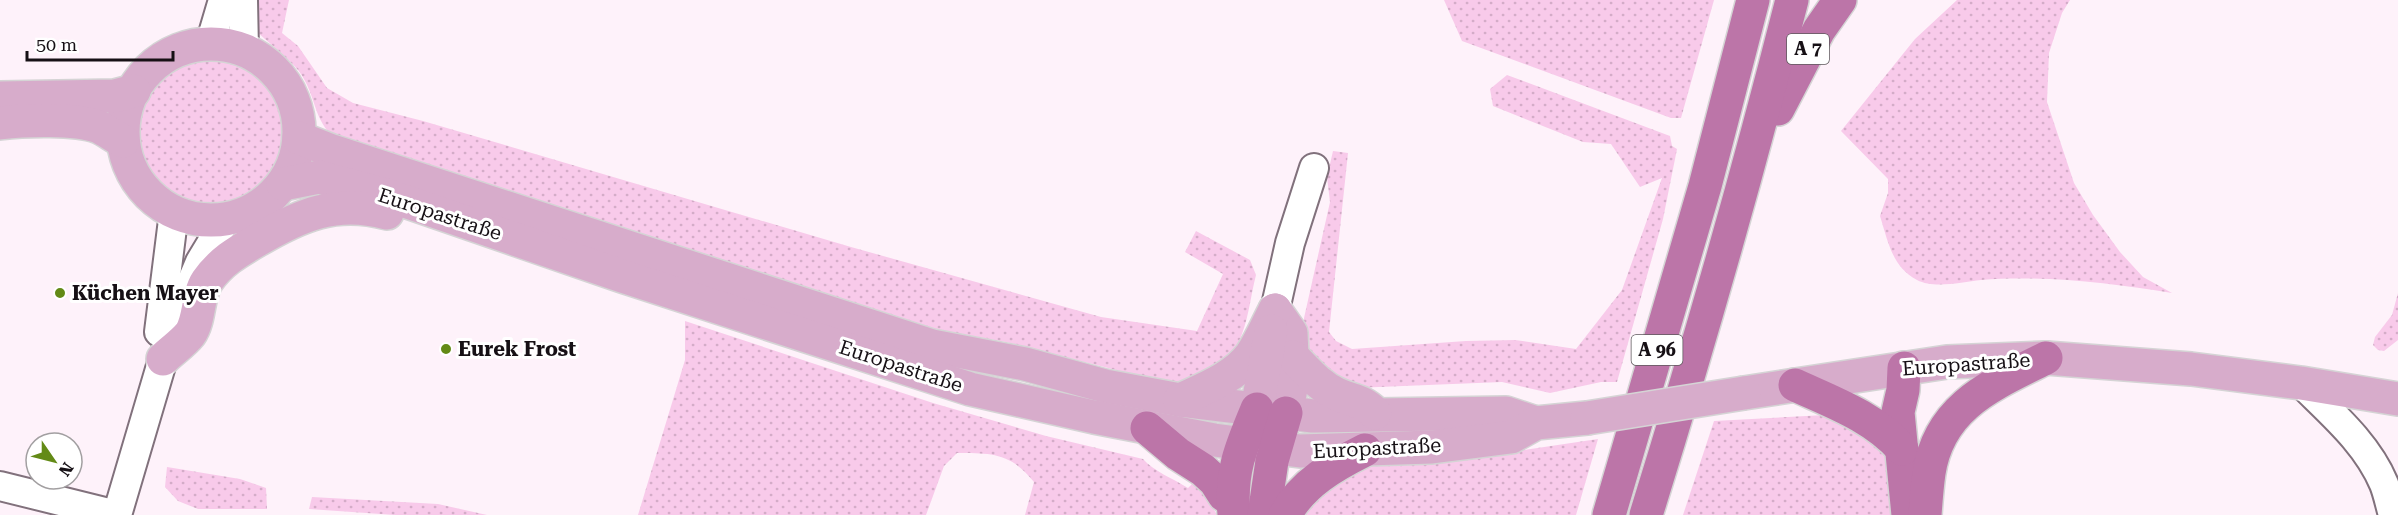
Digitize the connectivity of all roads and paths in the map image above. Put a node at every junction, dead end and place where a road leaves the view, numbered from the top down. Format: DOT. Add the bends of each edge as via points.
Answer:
graph roads {
  1 [pos="223,0"];
  2 [pos="243,0"];
  3 [pos="1753,0"];
  4 [pos="1792,0"];
  5 [pos="1840,0"];
  6 [pos="210,44"];
  7 [pos="244,50"];
  8 [pos="134,91"];
  9 [pos="0,98"];
  10 [pos="1774,99"];
  11 [pos="0,123"];
  12 [pos="299,138"];
  13 [pos="123,141"];
  14 [pos="1314,168"];
  15 [pos="283,184"];
  16 [pos="174,212"];
  17 [pos="226,219"];
  18 [pos="463,222"];
  19 [pos="1275,310"];
  20 [pos="1293,357"];
  21 [pos="2046,358"];
  22 [pos="163,359"];
  23 [pos="1904,368"];
  24 [pos="2301,383"];
  25 [pos="1795,385"];
  26 [pos="2398,399"];
  27 [pos="1180,400"];
  28 [pos="1272,411"];
  29 [pos="1379,416"];
  30 [pos="1536,423"];
  31 [pos="1147,428"];
  32 [pos="1242,444"];
  33 [pos="1276,448"];
  34 [pos="1902,449"];
  35 [pos="1365,450"];
  36 [pos="1929,472"];
  37 [pos="0,486"];
  38 [pos="1233,508"];
  39 [pos="117,515"];
  40 [pos="1264,515"];
  41 [pos="1285,515"];
  42 [pos="1609,515"];
  43 [pos="1646,515"];
  44 [pos="1908,515"];
  45 [pos="1925,515"];
  46 [pos="2393,515"];
  1 -- 6 [label="street"];
  2 -- 7 [label="street"];
  3 -- 42 [label="highway, A 96" via="1705,186"];
  4 -- 10 [label="highway"];
  5 -- 10 [label="highway, A 7"];
  6 -- 7 [label="main road"];
  6 -- 8 [label="main road" via="192,46 166,57 144,75"];
  7 -- 12 [label="main road" via="267,65 286,85 294,102"];
  8 -- 9 [label="main road" via="115,96"];
  8 -- 13 [label="main road" via="125,115"];
  10 -- 43 [label="highway, A 96" via="1739,192"];
  11 -- 13 [label="main road" via="78,123 97,127"];
  12 -- 15 [label="main road" via="294,162"];
  12 -- 27 [label="main road, Europastraße" via="932,345"];
  13 -- 16 [label="main road" via="131,167 145,190"];
  14 -- 19 [label="street" via="1290,243"];
  15 -- 17 [label="main road" via="258,207"];
  15 -- 18 [label="main road, Europastraße" via="319,177"];
  16 -- 17 [label="main road" via="199,219"];
  16 -- 22 [label="street" via="159,331"];
  17 -- 22 [label="street" via="196,271"];
  18 -- 22 [label="main road" via="421,222 377,210 337,208 290,221 230,256 217,269 205,284 191,333"];
  18 -- 31 [label="main road, Europastraße" via="970,388"];
  19 -- 20 [label="main road" via="1291,333"];
  19 -- 27 [label="main road" via="1250,356 1208,387"];
  19 -- 28 [label="main road"];
  20 -- 28 [label="main road" via="1293,379"];
  20 -- 29 [label="main road" via="1323,386 1363,402"];
  21 -- 23 [label="main road, Europastraße"];
  21 -- 24 [label="main road, Europastraße" via="2191,369"];
  21 -- 36 [label="highway" via="1966,403 1946,425"];
  22 -- 39 [label="street"];
  23 -- 25 [label="main road, Europastraße"];
  23 -- 34 [label="highway" via="1898,412"];
  23 -- 36 [label="highway" via="1919,409"];
  24 -- 26 [label="main road, Europastraße"];
  24 -- 46 [label="street" via="2337,418 2370,459"];
  25 -- 30 [label="main road, Europastraße, bridge"];
  25 -- 34 [label="highway" via="1863,417"];
  27 -- 28 [label="main road, Europastraße"];
  28 -- 29 [label="main road, Europastraße" via="1312,416"];
  28 -- 32 [label="highway"];
  28 -- 33 [label="highway"];
  29 -- 30 [label="main road, Europastraße" via="1506,413"];
  30 -- 35 [label="main road, Europastraße" via="1511,437"];
  31 -- 32 [label="main road, Europastraße"];
  31 -- 38 [label="highway" via="1215,480"];
  32 -- 33 [label="main road, Europastraße"];
  32 -- 38 [label="highway" via="1232,481"];
  33 -- 35 [label="main road, Europastraße"];
  33 -- 40 [label="highway"];
  34 -- 44 [label="highway"];
  35 -- 41 [label="highway" via="1317,477"];
  36 -- 45 [label="highway"];
  37 -- 39 [label="street"];
}
